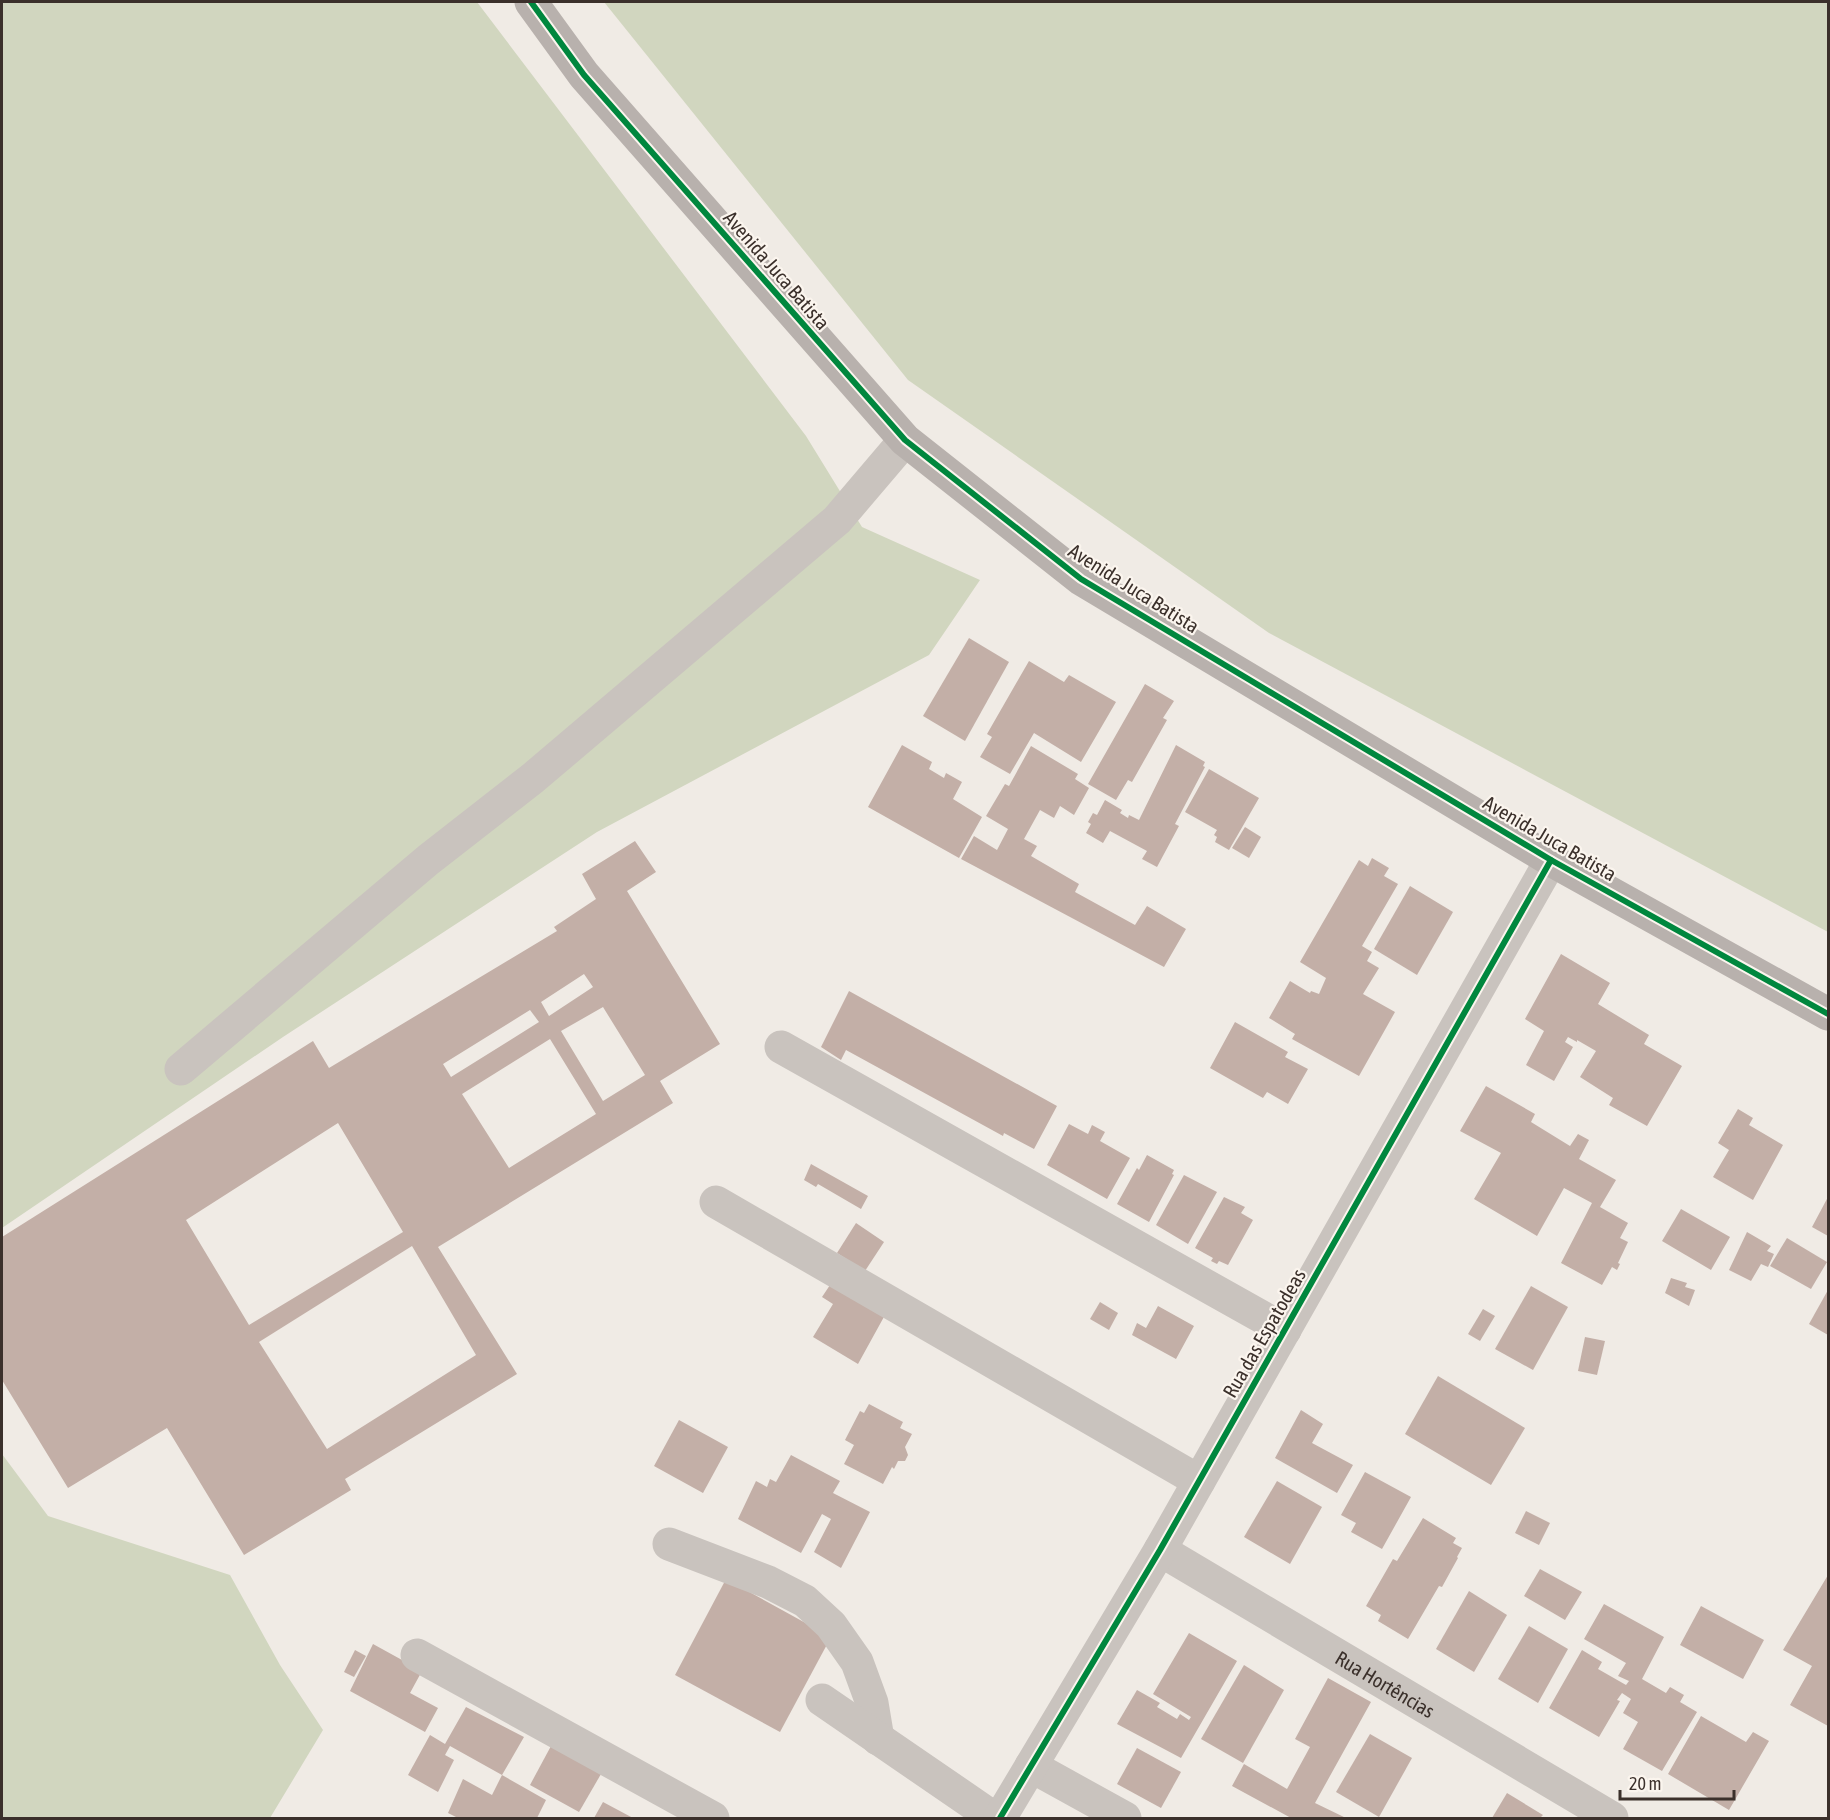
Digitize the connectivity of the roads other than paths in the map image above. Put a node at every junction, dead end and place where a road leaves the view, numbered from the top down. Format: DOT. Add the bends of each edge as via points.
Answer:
graph roads {
  1 [pos="531,2"];
  2 [pos="905,440"];
  3 [pos="1551,860"];
  4 [pos="1828,1014"];
  5 [pos="781,1047"];
  6 [pos="181,1069"];
  7 [pos="716,1202"];
  8 [pos="1285,1330"];
  9 [pos="1198,1481"];
  10 [pos="669,1544"];
  11 [pos="1160,1550"];
  12 [pos="417,1655"];
  13 [pos="822,1700"];
  14 [pos="878,1738"];
  15 [pos="1031,1766"];
  16 [pos="713,1818"];
  17 [pos="994,1818"];
  18 [pos="1000,1818"];
  19 [pos="1125,1818"];
  20 [pos="1612,1818"];
  1 -- 2 [label="main road, Avenida Juca Batista" via="584,75"];
  2 -- 3 [label="main road, Avenida Juca Batista" via="1081,579"];
  2 -- 6 [label="street" via="837,520"];
  3 -- 4 [label="main road, Avenida Juca Batista"];
  3 -- 8 [label="street, Rua das Espatodeas"];
  5 -- 8 [label="street"];
  7 -- 9 [label="street"];
  8 -- 9 [label="street, Rua das Espatodeas"];
  9 -- 11 [label="street, Rua das Espatodeas"];
  10 -- 14 [label="street" via="768,1582 805,1601 831,1625 856,1662 872,1703"];
  11 -- 15 [label="street, Rua das Espatodeas"];
  11 -- 20 [label="street, Rua Hortências"];
  12 -- 16 [label="street"];
  13 -- 14 [label="street"];
  14 -- 17 [label="street"];
  15 -- 18 [label="street, Rua das Espatodeas"];
  15 -- 19 [label="street"];
}
